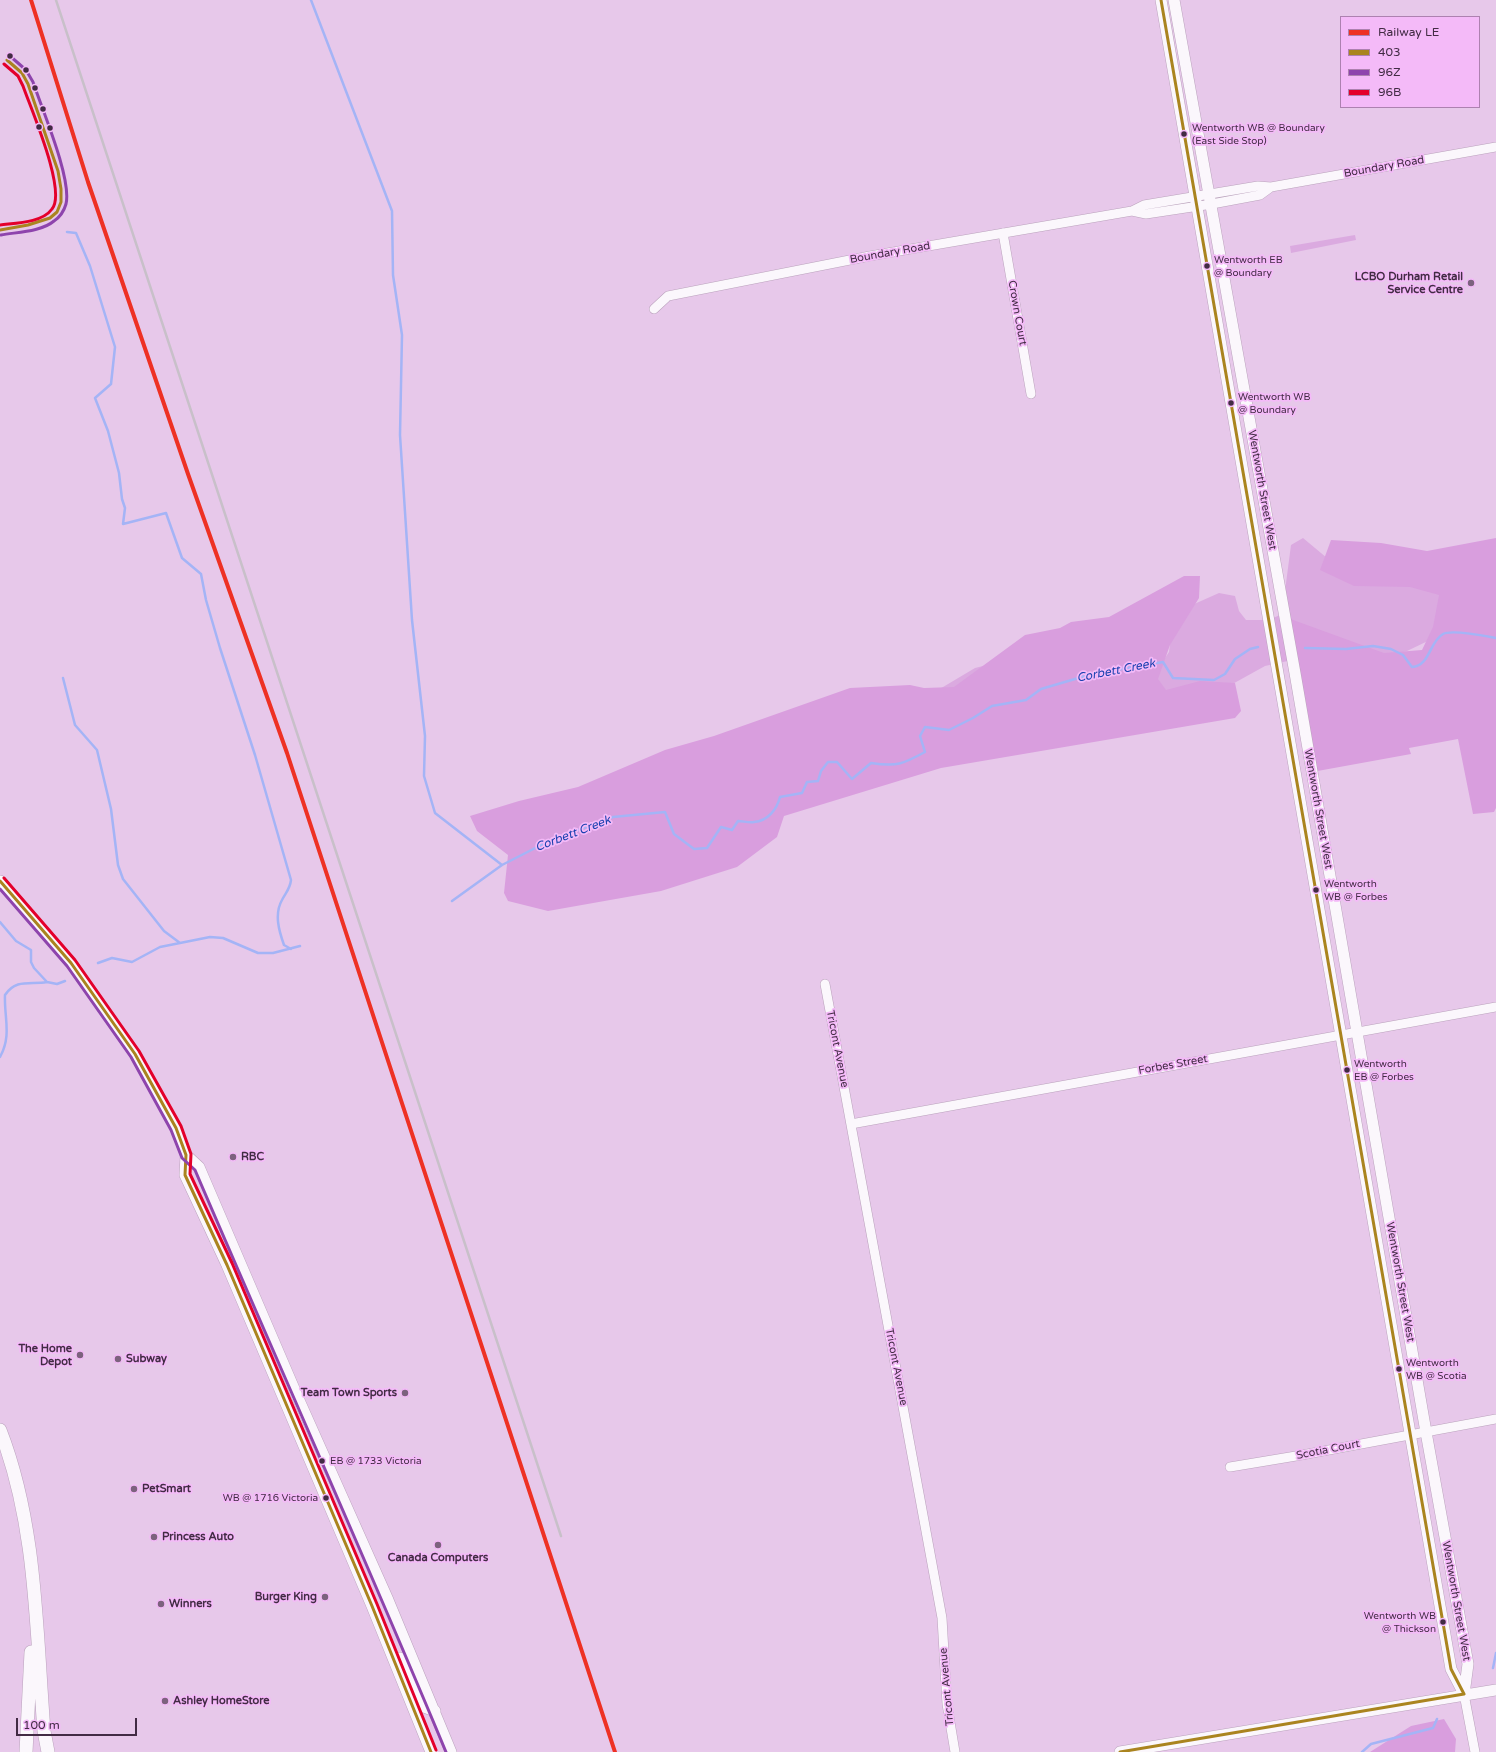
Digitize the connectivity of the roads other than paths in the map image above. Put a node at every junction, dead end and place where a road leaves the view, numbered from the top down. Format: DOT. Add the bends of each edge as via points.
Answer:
graph roads {
  1 [pos="1161,0"];
  2 [pos="1174,0"];
  3 [pos="1496,147"];
  4 [pos="1210,199"];
  5 [pos="1196,202"];
  6 [pos="1003,232"];
  7 [pos="654,309"];
  8 [pos="1031,394"];
  9 [pos="0,881"];
  10 [pos="825,984"];
  11 [pos="1496,1007"];
  12 [pos="1357,1031"];
  13 [pos="1341,1034"];
  14 [pos="851,1124"];
  15 [pos="186,1155"];
  16 [pos="1496,1418"];
  17 [pos="0,1430"];
  18 [pos="1426,1432"];
  19 [pos="1411,1435"];
  20 [pos="1230,1467"];
  21 [pos="33,1590"];
  22 [pos="394,1658"];
  23 [pos="1496,1690"];
  24 [pos="1464,1694"];
  25 [pos="435,1711"];
  26 [pos="26,1752"];
  27 [pos="48,1752"];
  28 [pos="431,1752"];
  29 [pos="451,1752"];
  30 [pos="954,1752"];
  31 [pos="1120,1752"];
  32 [pos="1476,1752"];
  1 -- 5 [label="main road, Wentworth Street West"];
  2 -- 4 [label="main road, Wentworth Street West"];
  3 -- 4 [label="street, Boundary Road" via="1271,187 1258,186"];
  4 -- 5 [label="street, Boundary Road"];
  4 -- 12 [label="main road, Wentworth Street West"];
  5 -- 6 [label="street, Boundary Road" via="1144,205 1132,211"];
  5 -- 13 [label="main road, Wentworth Street West"];
  6 -- 7 [label="street, Boundary Road" via="668,296"];
  6 -- 8 [label="street, Crown Court"];
  9 -- 15 [label="main road" via="71,963 135,1054 176,1128"];
  10 -- 14 [label="street, Tricont Avenue"];
  11 -- 12 [label="street, Forbes Street"];
  12 -- 13 [label="street, Forbes Street"];
  12 -- 18 [label="main road, Wentworth Street West"];
  13 -- 14 [label="street, Forbes Street"];
  13 -- 19 [label="main road, Wentworth Street West"];
  14 -- 30 [label="street, Tricont Avenue" via="942,1618 947,1704"];
  15 -- 22 [label="main road" via="185,1176 226,1265"];
  15 -- 25 [label="main road" via="199,1167"];
  16 -- 18 [label="street, Scotia Court"];
  17 -- 21 [label="highway" via="22,1500"];
  18 -- 19 [label="street, Scotia Court"];
  18 -- 24 [label="main road, Wentworth Street West" via="1468,1664"];
  19 -- 20 [label="street, Scotia Court"];
  19 -- 24 [label="main road, Wentworth Street West" via="1451,1669"];
  21 -- 26 [label="highway"];
  21 -- 27 [label="highway" via="44,1731"];
  22 -- 25 [label="main road" via="404,1661 424,1707"];
  22 -- 28 [label="main road"];
  23 -- 24 [label="main road"];
  24 -- 31 [label="main road"];
  24 -- 32 [label="street"];
  25 -- 29 [label="main road"];
}
